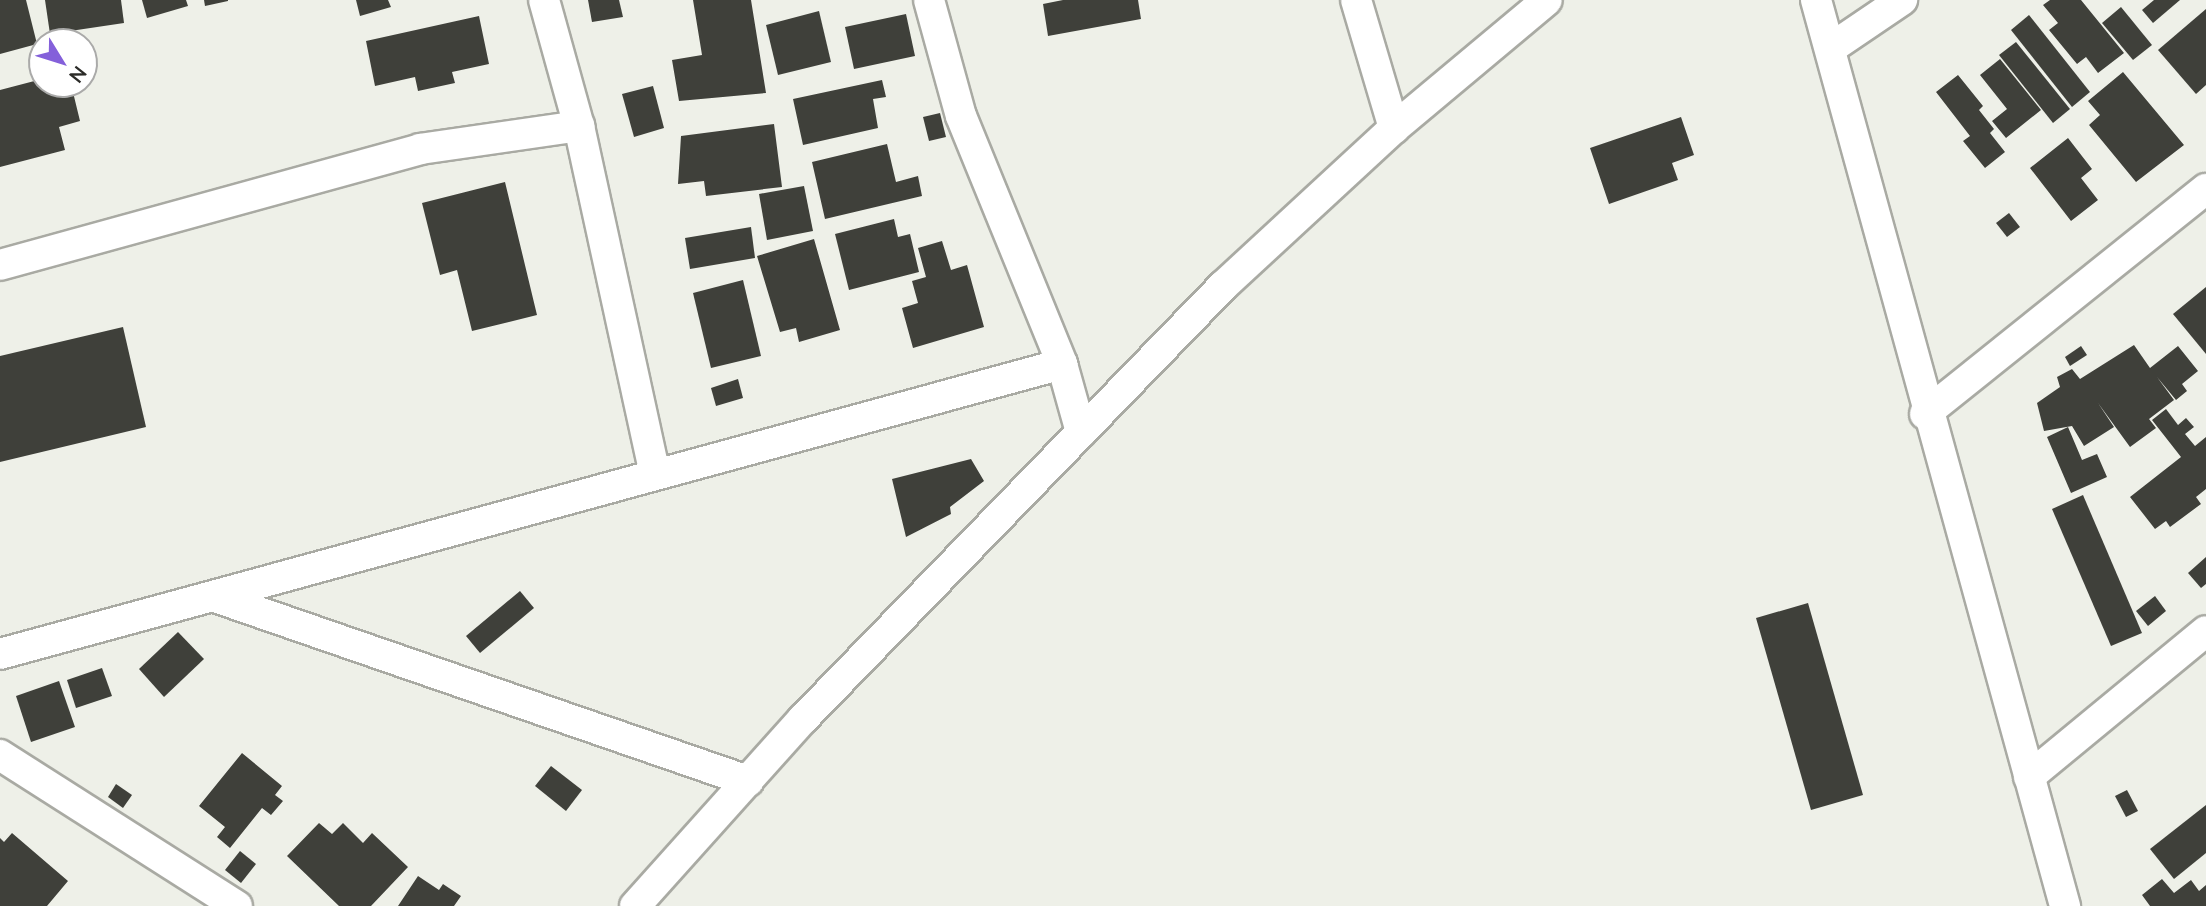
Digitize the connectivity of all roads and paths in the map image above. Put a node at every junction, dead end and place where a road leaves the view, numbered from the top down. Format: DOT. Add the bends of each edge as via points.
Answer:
graph roads {
  1 [pos="544,0"];
  2 [pos="929,0"];
  3 [pos="1356,0"];
  4 [pos="1547,0"];
  5 [pos="1816,0"];
  6 [pos="1902,0"];
  7 [pos="1831,47"];
  8 [pos="579,126"];
  9 [pos="1394,128"];
  10 [pos="2206,189"];
  11 [pos="0,265"];
  12 [pos="1062,364"];
  13 [pos="1925,414"];
  14 [pos="1081,432"];
  15 [pos="654,474"];
  16 [pos="218,598"];
  17 [pos="2206,631"];
  18 [pos="0,654"];
  19 [pos="0,755"];
  20 [pos="2029,778"];
  21 [pos="748,781"];
  22 [pos="237,906"];
  23 [pos="635,906"];
  24 [pos="2065,906"];
  1 -- 8 [label="street"];
  2 -- 12 [label="street" via="961,116"];
  3 -- 9 [label="street"];
  4 -- 9 [label="street"];
  5 -- 7 [label="street"];
  6 -- 7 [label="street"];
  7 -- 13 [label="street"];
  8 -- 11 [label="street" via="420,149"];
  8 -- 15 [label="street"];
  9 -- 14 [label="street" via="1223,286"];
  10 -- 13 [label="street"];
  12 -- 14 [label="street"];
  12 -- 15 [label="street"];
  13 -- 20 [label="street"];
  14 -- 21 [label="street"];
  15 -- 16 [label="street"];
  16 -- 18 [label="street"];
  16 -- 21 [label="street"];
  17 -- 20 [label="street"];
  19 -- 22 [label="street"];
  20 -- 24 [label="street"];
  21 -- 23 [label="street"];
}
